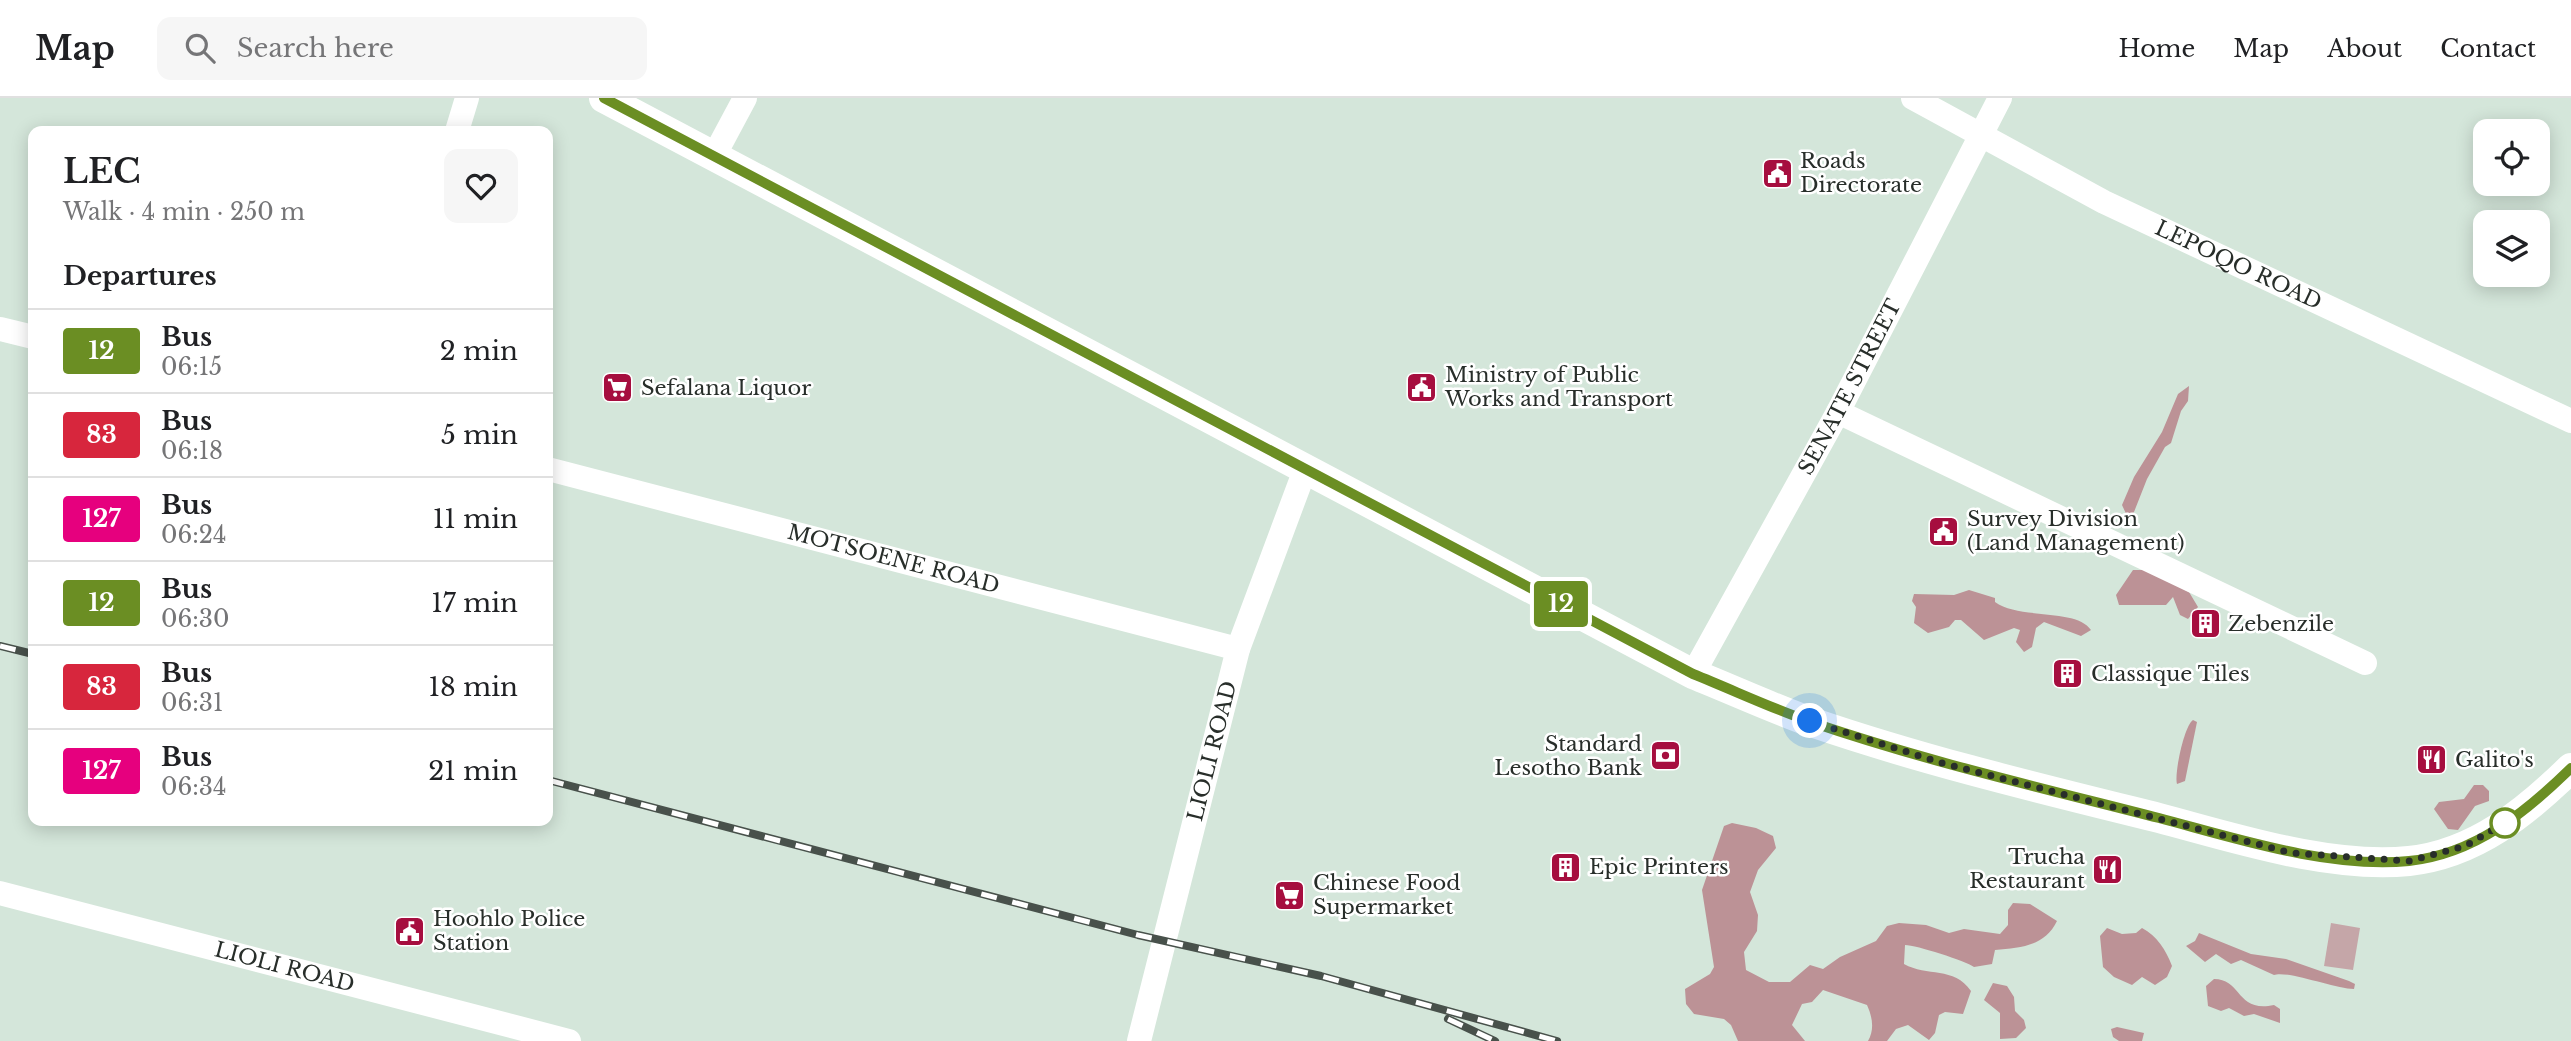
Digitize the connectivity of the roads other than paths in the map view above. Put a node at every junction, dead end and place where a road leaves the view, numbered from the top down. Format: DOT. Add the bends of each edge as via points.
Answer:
graph roads {
  1 [pos="467,98"];
  2 [pos="604,98"];
  3 [pos="745,98"];
  4 [pos="1913,98"];
  5 [pos="2000,98"];
  6 [pos="459,126"];
  7 [pos="1981,135"];
  8 [pos="715,156"];
  9 [pos="0,328"];
  10 [pos="28,336"];
  11 [pos="1838,412"];
  12 [pos="2571,421"];
  13 [pos="1306,467"];
  14 [pos="553,470"];
  15 [pos="1238,649"];
  16 [pos="2365,663"];
  17 [pos="1693,674"];
  18 [pos="2571,768"];
  19 [pos="0,893"];
  20 [pos="569,1041"];
  21 [pos="1139,1041"];
  1 -- 6 [label="street"];
  2 -- 8 [label="main road"];
  3 -- 8 [label="street"];
  4 -- 7 [label="street, LEPOQO ROAD"];
  5 -- 7 [label="street, SENATE STREET"];
  7 -- 11 [label="street, SENATE STREET"];
  7 -- 12 [label="street, LEPOQO ROAD" via="2104,202"];
  8 -- 13 [label="main road"];
  9 -- 10 [label="street"];
  11 -- 16 [label="street"];
  11 -- 17 [label="street, SENATE STREET"];
  13 -- 15 [label="street, LIOLI ROAD"];
  13 -- 17 [label="main road"];
  14 -- 15 [label="street, MOTSOENE ROAD"];
  15 -- 21 [label="street, LIOLI ROAD"];
  17 -- 18 [label="main road" via="1810,721 1942,763 2292,853 2409,861 2465,846 2527,810"];
  19 -- 20 [label="street, LIOLI ROAD"];
}
